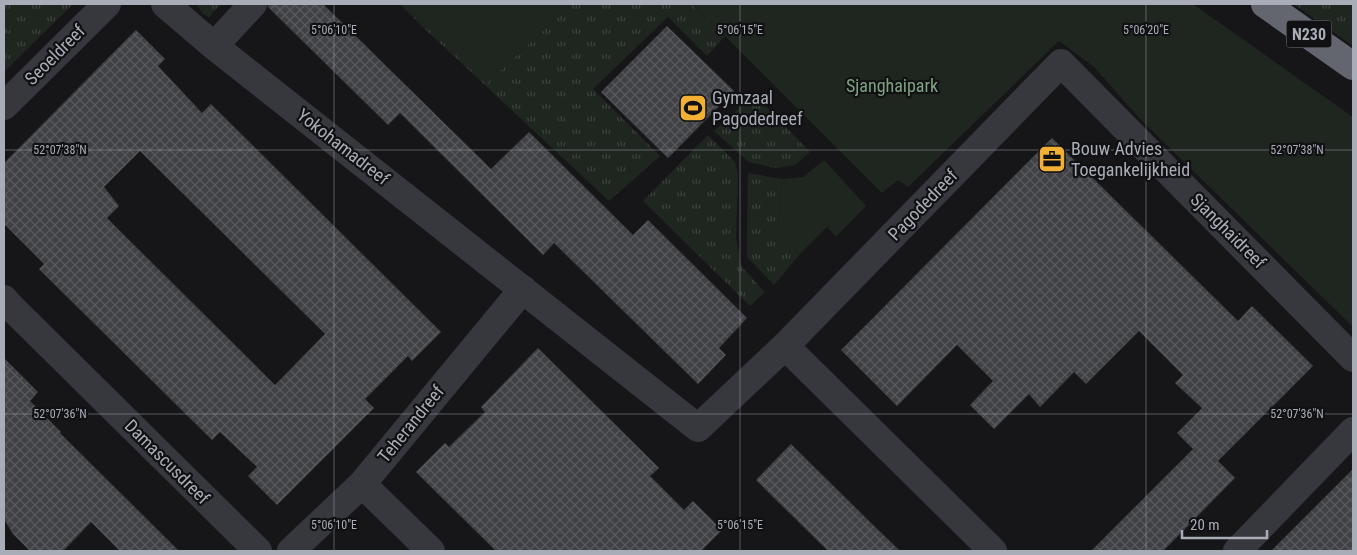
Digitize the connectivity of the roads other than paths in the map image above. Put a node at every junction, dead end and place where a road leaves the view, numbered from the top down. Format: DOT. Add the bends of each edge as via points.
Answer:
graph roads {
  1 [pos="107,4"];
  2 [pos="164,4"];
  3 [pos="253,4"];
  4 [pos="1264,4"];
  5 [pos="214,46"];
  6 [pos="1060,63"];
  7 [pos="1353,66"];
  8 [pos="4,106"];
  9 [pos="523,289"];
  10 [pos="7,308"];
  11 [pos="785,346"];
  12 [pos="1353,358"];
  13 [pos="1353,431"];
  14 [pos="362,484"];
  15 [pos="258,551"];
  16 [pos="291,551"];
  17 [pos="431,551"];
  18 [pos="994,551"];
  19 [pos="1237,551"];
  1 -- 8 [label="street, Seoeldreef"];
  2 -- 5 [label="street, Yokohamadreef"];
  3 -- 5 [label="street"];
  4 -- 7 [label="highway, N230"];
  5 -- 9 [label="street, Yokohamadreef"];
  6 -- 11 [label="street, Pagodedreef"];
  6 -- 12 [label="street, Sjanghaidreef"];
  9 -- 11 [label="street, Pagodedreef" via="698,428"];
  9 -- 14 [label="street, Teherandreef"];
  10 -- 15 [label="street, Damascusdreef"];
  11 -- 18 [label="street"];
  13 -- 19 [label="street"];
  14 -- 16 [label="street, Teherandreef"];
  14 -- 17 [label="street"];
}
